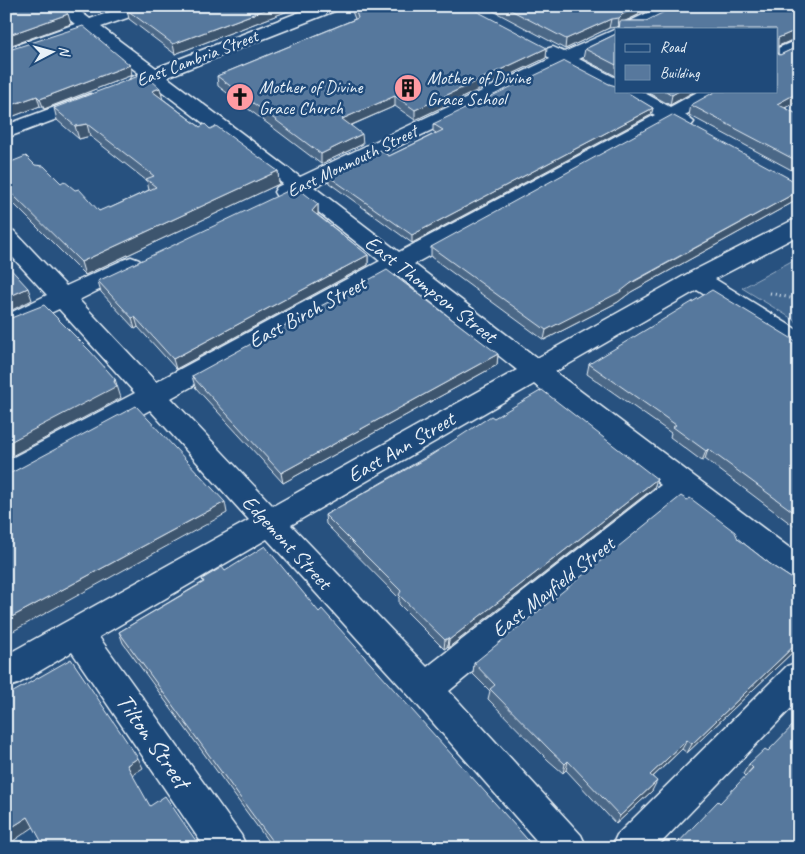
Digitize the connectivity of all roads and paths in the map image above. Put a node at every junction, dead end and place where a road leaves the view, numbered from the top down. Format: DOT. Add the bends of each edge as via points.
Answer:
graph roads {
  1 [pos="62,6"];
  2 [pos="144,6"];
  3 [pos="331,6"];
  4 [pos="676,6"];
  5 [pos="88,26"];
  6 [pos="630,28"];
  7 [pos="615,34"];
  8 [pos="799,44"];
  9 [pos="540,46"];
  10 [pos="6,55"];
  11 [pos="778,56"];
  12 [pos="565,59"];
  13 [pos="153,76"];
  14 [pos="615,85"];
  15 [pos="125,86"];
  16 [pos="628,92"];
  17 [pos="712,92"];
  18 [pos="107,93"];
  19 [pos="671,115"];
  20 [pos="6,132"];
  21 [pos="705,134"];
  22 [pos="299,186"];
  23 [pos="264,203"];
  24 [pos="799,226"];
  25 [pos="6,236"];
  26 [pos="151,256"];
  27 [pos="397,264"];
  28 [pos="697,279"];
  29 [pos="64,298"];
  30 [pos="6,325"];
  31 [pos="799,343"];
  32 [pos="536,370"];
  33 [pos="152,395"];
  34 [pos="6,475"];
  35 [pos="682,485"];
  36 [pos="268,522"];
  37 [pos="799,573"];
  38 [pos="78,633"];
  39 [pos="6,673"];
  40 [pos="799,677"];
  41 [pos="425,689"];
  42 [pos="228,848"];
  43 [pos="568,848"];
  44 [pos="630,848"];
  1 -- 5 [label="street, East Thompson Street"];
  2 -- 5 [label="street"];
  3 -- 13 [label="street, East Cambria Street"];
  4 -- 6 [label="street"];
  5 -- 10 [label="street"];
  5 -- 13 [label="street, East Thompson Street"];
  7 -- 12 [label="street, East Monmouth Street"];
  8 -- 11 [label="street"];
  9 -- 12 [label="street"];
  12 -- 14 [label="street"];
  12 -- 22 [label="street, East Monmouth Street"];
  13 -- 15 [label="street, East Cambria Street"];
  13 -- 22 [label="street, East Thompson Street"];
  16 -- 19 [label="street"];
  17 -- 19 [label="street, East Birch Street"];
  18 -- 20 [label="street"];
  19 -- 21 [label="street"];
  19 -- 27 [label="street, East Birch Street"];
  22 -- 23 [label="street, East Monmouth Street"];
  22 -- 27 [label="street, East Thompson Street"];
  24 -- 28 [label="street, East Ann Street"];
  25 -- 29 [label="street, Edgemont Street"];
  26 -- 29 [label="street"];
  27 -- 32 [label="street, East Thompson Street"];
  27 -- 33 [label="street, East Birch Street"];
  28 -- 31 [label="street"];
  28 -- 32 [label="street, East Ann Street"];
  29 -- 30 [label="street"];
  29 -- 33 [label="street, Edgemont Street"];
  32 -- 35 [label="street, East Thompson Street"];
  32 -- 36 [label="street, East Ann Street"];
  33 -- 34 [label="street, East Birch Street"];
  33 -- 36 [label="street, Edgemont Street"];
  35 -- 37 [label="street, East Thompson Street"];
  35 -- 41 [label="street, East Mayfield Street"];
  36 -- 38 [label="street, East Ann Street"];
  36 -- 41 [label="street, Edgemont Street"];
  38 -- 39 [label="street, East Ann Street"];
  38 -- 42 [label="street, Tilton Street"];
  40 -- 44 [label="street"];
  41 -- 43 [label="street, Edgemont Street"];
}
